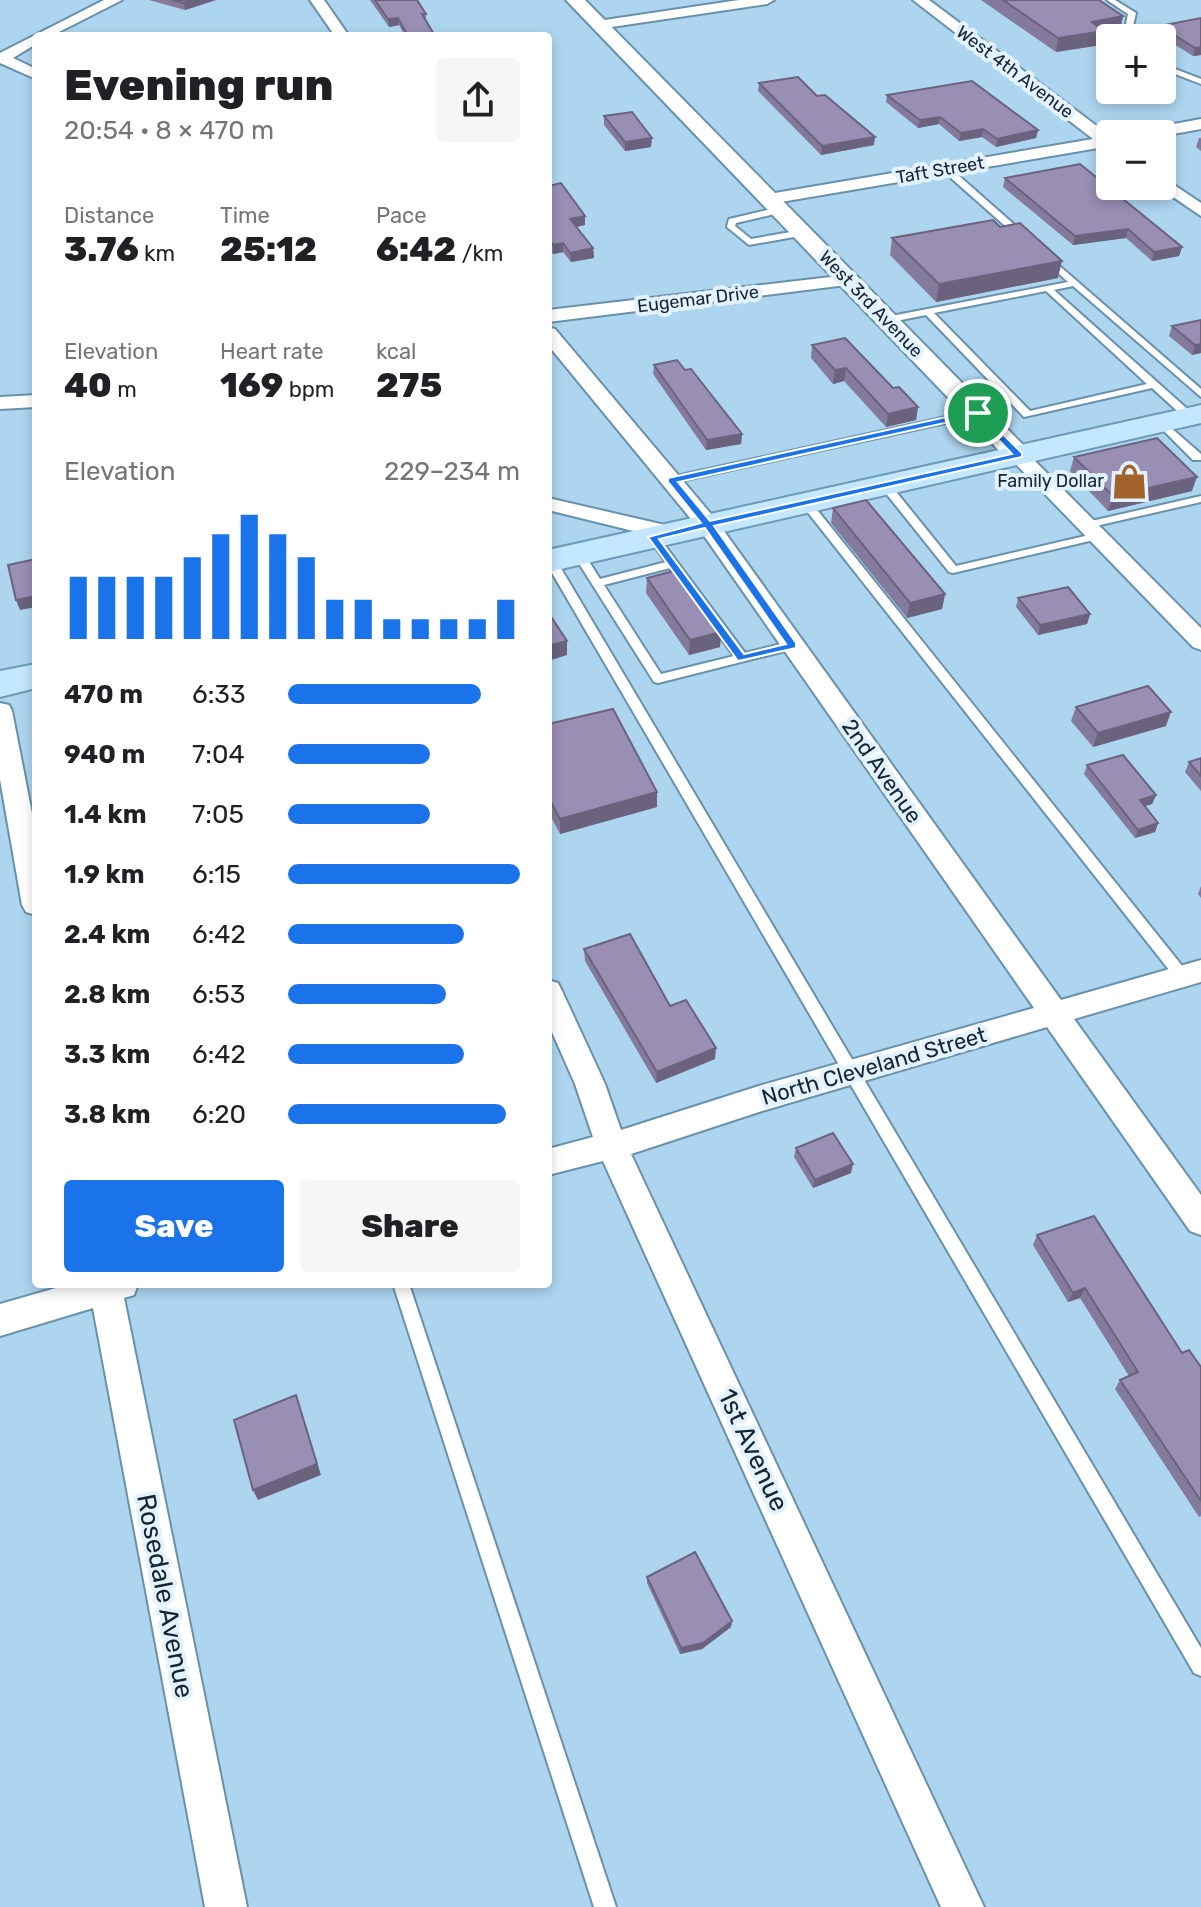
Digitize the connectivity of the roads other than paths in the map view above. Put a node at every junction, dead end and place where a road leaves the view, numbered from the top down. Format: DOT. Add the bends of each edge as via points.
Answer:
graph roads {
  1 [pos="115,0"];
  2 [pos="317,0"];
  3 [pos="575,0"];
  4 [pos="767,0"];
  5 [pos="920,0"];
  6 [pos="1110,0"];
  7 [pos="1129,24"];
  8 [pos="598,25"];
  9 [pos="48,32"];
  10 [pos="339,32"];
  11 [pos="32,40"];
  12 [pos="1,58"];
  13 [pos="1176,72"];
  14 [pos="32,73"];
  15 [pos="1201,82"];
  16 [pos="1201,124"];
  17 [pos="1176,129"];
  18 [pos="1096,132"];
  19 [pos="1096,144"];
  20 [pos="946,169"];
  21 [pos="1176,192"];
  22 [pos="774,204"];
  23 [pos="1201,211"];
  24 [pos="802,233"];
  25 [pos="1028,241"];
  26 [pos="1040,252"];
  27 [pos="848,280"];
  28 [pos="1075,283"];
  29 [pos="1047,288"];
  30 [pos="928,312"];
  31 [pos="552,316"];
  32 [pos="886,320"];
  33 [pos="552,338"];
  34 [pos="1154,385"];
  35 [pos="32,401"];
  36 [pos="0,403"];
  37 [pos="1188,412"];
  38 [pos="978,413"];
  39 [pos="1018,455"];
  40 [pos="1200,459"];
  41 [pos="672,480"];
  42 [pos="885,485"];
  43 [pos="1201,499"];
  44 [pos="806,503"];
  45 [pos="552,505"];
  46 [pos="708,525"];
  47 [pos="1092,531"];
  48 [pos="665,545"];
  49 [pos="559,558"];
  50 [pos="598,583"];
  51 [pos="1201,642"];
  52 [pos="793,645"];
  53 [pos="742,658"];
  54 [pos="32,677"];
  55 [pos="0,684"];
  56 [pos="0,711"];
  57 [pos="32,883"];
  58 [pos="1192,973"];
  59 [pos="552,1000"];
  60 [pos="1057,1013"];
  61 [pos="853,1072"];
  62 [pos="611,1144"];
  63 [pos="552,1161"];
  64 [pos="1201,1221"];
  65 [pos="104,1288"];
  66 [pos="111,1288"];
  67 [pos="402,1288"];
  68 [pos="0,1320"];
  69 [pos="1201,1666"];
  70 [pos="226,1907"];
  71 [pos="605,1907"];
  72 [pos="963,1907"];
  1 -- 9 [label="street"];
  2 -- 10 [label="street"];
  3 -- 8 [label="street, West 3rd Avenue"];
  4 -- 8 [label="street"];
  5 -- 18 [label="street, West 4th Avenue"];
  6 -- 7 [label="lane" via="1132,13"];
  8 -- 22 [label="street, West 3rd Avenue"];
  11 -- 12 [label="street"];
  12 -- 14 [label="street"];
  13 -- 15 [label="lane"];
  16 -- 17 [label="street"];
  19 -- 20 [label="street, Taft Street"];
  20 -- 22 [label="street, Taft Street"];
  20 -- 25 [label="lane"];
  21 -- 23 [label="street"];
  22 -- 24 [label="street, West 3rd Avenue"];
  22 -- 24 [label="lane" via="732,221 731,227 749,242"];
  24 -- 27 [label="street, West 3rd Avenue"];
  26 -- 28 [label="lane"];
  27 -- 31 [label="street, Eugemar Drive"];
  27 -- 32 [label="street, West 3rd Avenue"];
  28 -- 29 [label="lane"];
  28 -- 37 [label="lane"];
  29 -- 30 [label="lane"];
  29 -- 34 [label="lane"];
  30 -- 32 [label="lane"];
  30 -- 34 [label="lane" via="1028,415"];
  32 -- 38 [label="street, West 3rd Avenue"];
  33 -- 41 [label="street, 2nd Avenue"];
  34 -- 37 [label="lane"];
  35 -- 36 [label="street"];
  37 -- 39 [label="main road"];
  37 -- 40 [label="lane"];
  38 -- 39 [label="street, West 3rd Avenue"];
  38 -- 41 [label="lane"];
  39 -- 42 [label="main road"];
  39 -- 47 [label="street, West 3rd Avenue"];
  41 -- 46 [label="street, 2nd Avenue"];
  42 -- 44 [label="main road"];
  42 -- 47 [label="lane" via="953,570"];
  43 -- 47 [label="lane"];
  44 -- 46 [label="main road"];
  44 -- 58 [label="lane"];
  45 -- 48 [label="street"];
  46 -- 48 [label="main road"];
  46 -- 52 [label="street, 2nd Avenue"];
  47 -- 51 [label="street, West 3rd Avenue"];
  48 -- 49 [label="main road"];
  48 -- 50 [label="lane"];
  48 -- 53 [label="lane"];
  49 -- 50 [label="lane"];
  49 -- 61 [label="lane"];
  50 -- 53 [label="lane" via="658,679"];
  52 -- 53 [label="lane"];
  52 -- 60 [label="street, 2nd Avenue"];
  54 -- 55 [label="main road"];
  56 -- 57 [label="street"];
  58 -- 60 [label="street, North Cleveland Street"];
  59 -- 62 [label="street, 1st Avenue"];
  60 -- 61 [label="street, North Cleveland Street"];
  60 -- 64 [label="street, 2nd Avenue"];
  61 -- 62 [label="street, North Cleveland Street"];
  61 -- 69 [label="lane"];
  62 -- 63 [label="street, North Cleveland Street"];
  62 -- 72 [label="street, 1st Avenue"];
  65 -- 68 [label="street"];
  66 -- 70 [label="street, Rosedale Avenue"];
  67 -- 71 [label="lane"];
}
